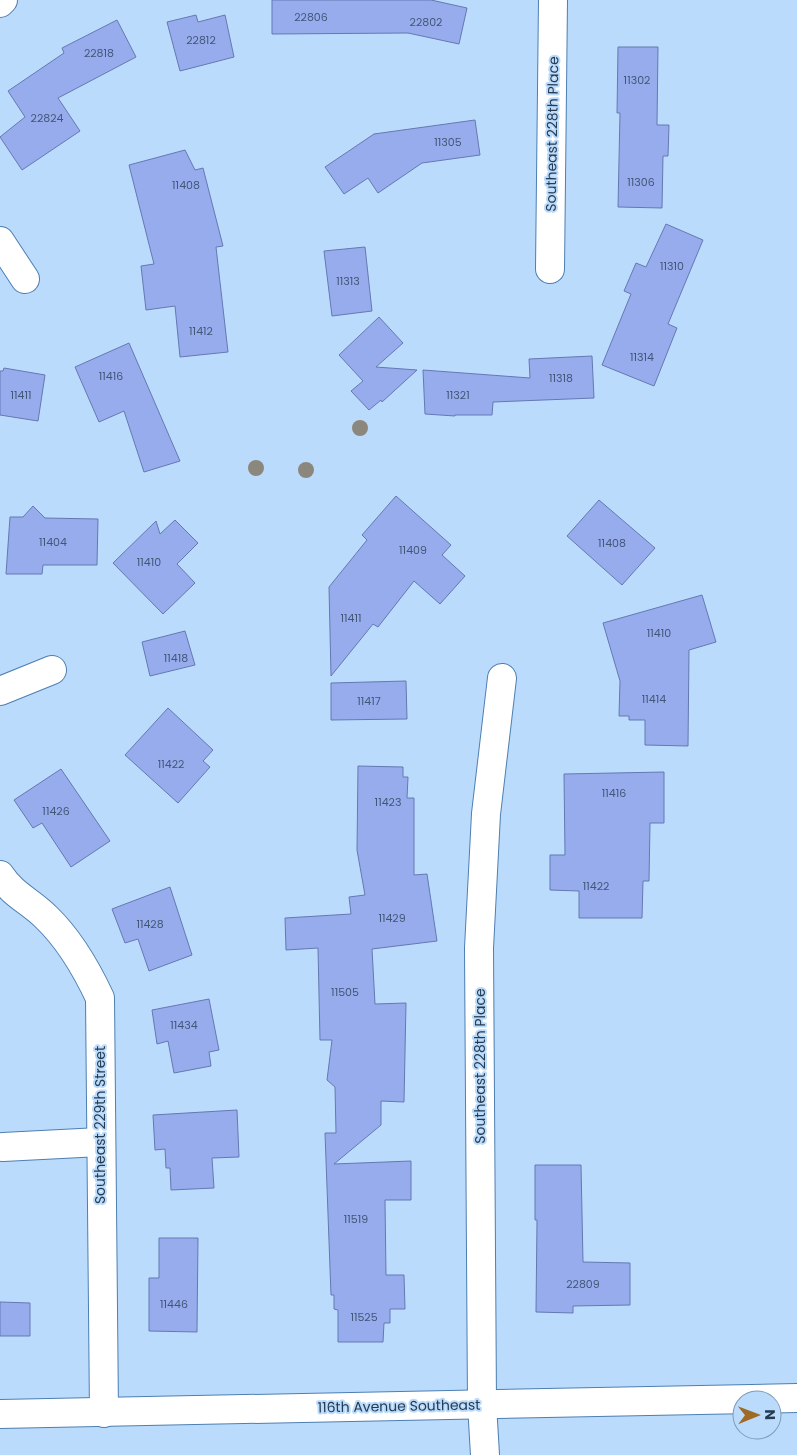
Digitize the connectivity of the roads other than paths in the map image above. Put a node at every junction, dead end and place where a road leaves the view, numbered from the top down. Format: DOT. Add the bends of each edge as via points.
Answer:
graph roads {
  1 [pos="3,0"];
  2 [pos="553,0"];
  3 [pos="0,3"];
  4 [pos="0,241"];
  5 [pos="550,269"];
  6 [pos="25,279"];
  7 [pos="52,670"];
  8 [pos="502,678"];
  9 [pos="0,691"];
  10 [pos="0,875"];
  11 [pos="100,1142"];
  12 [pos="3,1147"];
  13 [pos="797,1398"];
  14 [pos="482,1404"];
  15 [pos="104,1413"];
  16 [pos="0,1414"];
  17 [pos="485,1455"];
  1 -- 3 [label="street"];
  2 -- 5 [label="street, Southeast 228th Place"];
  4 -- 6 [label="street"];
  7 -- 9 [label="street"];
  8 -- 14 [label="street, Southeast 228th Place" via="486,814 479,948"];
  10 -- 11 [label="street, Southeast 229th Street" via="9,889 46,917 84,963 100,998"];
  11 -- 12 [label="street"];
  11 -- 15 [label="street, Southeast 229th Street"];
  13 -- 14 [label="street, 116th Avenue Southeast"];
  14 -- 15 [label="street, 116th Avenue Southeast"];
  14 -- 17 [label="street, Southeast 228th Place"];
  15 -- 16 [label="street, 116th Avenue Southeast"];
}
